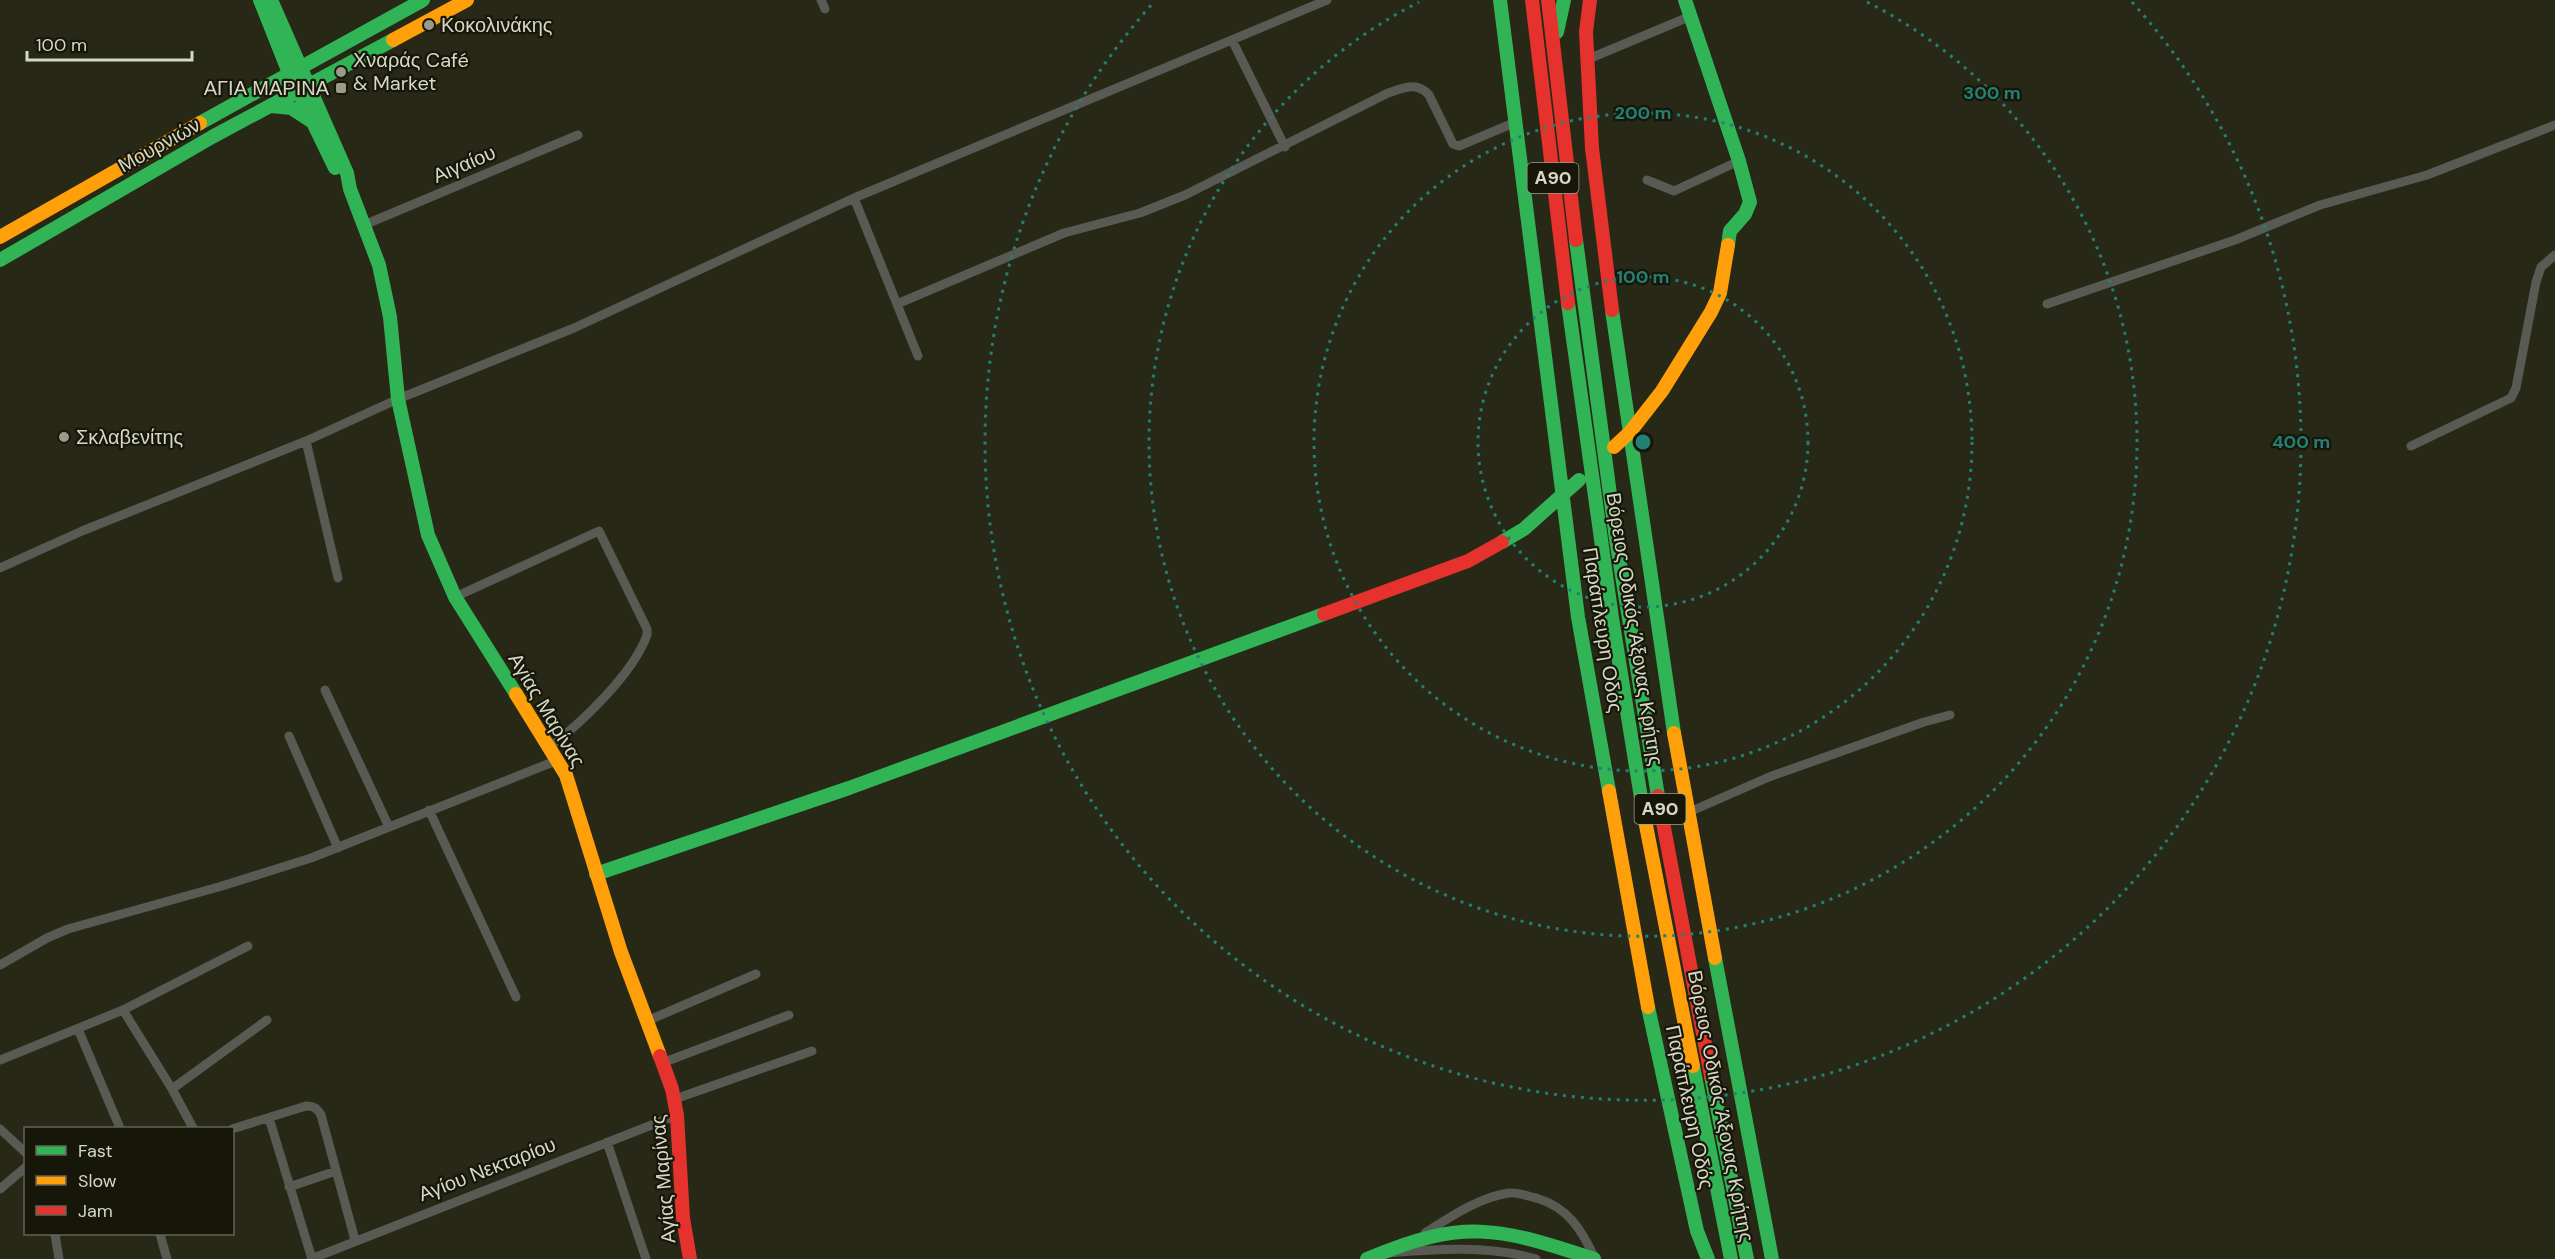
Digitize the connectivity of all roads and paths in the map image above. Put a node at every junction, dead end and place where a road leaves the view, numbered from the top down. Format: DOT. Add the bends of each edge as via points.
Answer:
graph roads {
  1 [pos="260,0"];
  2 [pos="271,0"];
  3 [pos="423,0"];
  4 [pos="467,0"];
  5 [pos="1327,0"];
  6 [pos="1500,0"];
  7 [pos="1532,0"];
  8 [pos="1548,0"];
  9 [pos="1564,0"];
  10 [pos="1590,0"];
  11 [pos="1685,0"];
  12 [pos="1691,16"];
  13 [pos="1232,40"];
  14 [pos="282,42"];
  15 [pos="1554,46"];
  16 [pos="326,54"];
  17 [pos="1586,60"];
  18 [pos="339,69"];
  19 [pos="294,70"];
  20 [pos="303,88"];
  21 [pos="261,89"];
  22 [pos="269,106"];
  23 [pos="318,120"];
  24 [pos="1516,122"];
  25 [pos="2555,125"];
  26 [pos="578,135"];
  27 [pos="1285,147"];
  28 [pos="1739,161"];
  29 [pos="1647,180"];
  30 [pos="854,198"];
  31 [pos="364,225"];
  32 [pos="0,237"];
  33 [pos="2555,255"];
  34 [pos="0,260"];
  35 [pos="897,304"];
  36 [pos="2047,304"];
  37 [pos="918,357"];
  38 [pos="398,399"];
  39 [pos="1630,432"];
  40 [pos="306,441"];
  41 [pos="2411,446"];
  42 [pos="1614,447"];
  43 [pos="1579,480"];
  44 [pos="1564,494"];
  45 [pos="0,567"];
  46 [pos="338,578"];
  47 [pos="455,597"];
  48 [pos="325,690"];
  49 [pos="1950,716"];
  50 [pos="289,736"];
  51 [pos="549,747"];
  52 [pos="558,760"];
  53 [pos="429,810"];
  54 [pos="1687,813"];
  55 [pos="389,827"];
  56 [pos="338,848"];
  57 [pos="596,874"];
  58 [pos="248,946"];
  59 [pos="0,965"];
  60 [pos="756,974"];
  61 [pos="516,997"];
  62 [pos="123,1010"];
  63 [pos="789,1015"];
  64 [pos="267,1020"];
  65 [pos="647,1021"];
  66 [pos="78,1029"];
  67 [pos="812,1051"];
  68 [pos="0,1060"];
  69 [pos="662,1063"];
  70 [pos="172,1089"];
  71 [pos="675,1099"];
  72 [pos="677,1115"];
  73 [pos="269,1118"];
  74 [pos="120,1127"];
  75 [pos="192,1127"];
  76 [pos="234,1128"];
  77 [pos="1,1133"];
  78 [pos="607,1142"];
  79 [pos="24,1152"];
  80 [pos="24,1169"];
  81 [pos="336,1171"];
  82 [pos="289,1187"];
  83 [pos="0,1189"];
  84 [pos="55,1235"];
  85 [pos="161,1235"];
  86 [pos="1417,1238"];
  87 [pos="355,1240"];
  88 [pos="1375,1255"];
  89 [pos="59,1259"];
  90 [pos="167,1259"];
  91 [pos="311,1259"];
  92 [pos="645,1259"];
  93 [pos="690,1259"];
  94 [pos="1536,1259"];
  95 [pos="1594,1259"];
  96 [pos="1708,1259"];
  97 [pos="1731,1259"];
  98 [pos="1747,1259"];
  99 [pos="1772,1259"];
  1 -- 14 [label="main road, Αγίας Μαρίνας"];
  2 -- 14 [label="main road, Αγίας Μαρίνας"];
  3 -- 16 [label="main road, Μουρνιών"];
  4 -- 18 [label="main road, Μουρνιών"];
  5 -- 13 [label="street"];
  6 -- 24 [label="main road, Παράπλευρη Οδός"];
  7 -- 97 [label="main road, Βόρειος Οδικός Άξονας Κρήτης / Α90" via="1574,356 1612,618 1646,826"];
  8 -- 15 [label="main road, Βόρειος Οδικός Άξονας Κρήτης / Α90"];
  9 -- 15 [label="main road"];
  10 -- 17 [label="main road"];
  11 -- 12 [label="main road"];
  12 -- 17 [label="street"];
  12 -- 28 [label="main road"];
  13 -- 27 [label="street"];
  13 -- 30 [label="street"];
  14 -- 16 [label="main road" via="304,53"];
  14 -- 19 [label="main road, Αγίας Μαρίνας"];
  14 -- 21 [label="main road" via="275,69"];
  15 -- 98 [label="main road, Βόρειος Οδικός Άξονας Κρήτης / Α90" via="1590,355 1628,616 1662,823"];
  16 -- 19 [label="main road, Μουρνιών"];
  17 -- 39 [label="main road" via="1603,247"];
  18 -- 20 [label="main road, Μουρνιών"];
  18 -- 23 [label="main road" via="321,94"];
  19 -- 20 [label="main road, Αγίας Μαρίνας"];
  19 -- 21 [label="main road, Μουρνιών"];
  20 -- 22 [label="main road, Μουρνιών"];
  20 -- 23 [label="main road, Αγίας Μαρίνας"];
  21 -- 32 [label="main road, Μουρνιών"];
  22 -- 23 [label="main road" via="291,108"];
  22 -- 34 [label="main road, Μουρνιών"];
  23 -- 31 [label="main road, Αγίας Μαρίνας" via="347,173"];
  24 -- 27 [label="street" via="1459,146 1453,144 1429,95 1415,86 1388,93"];
  24 -- 44 [label="main road, Παράπλευρη Οδός"];
  25 -- 36 [label="street" via="2427,175 2320,206 2235,240"];
  26 -- 31 [label="street, Αιγαίου"];
  27 -- 35 [label="street" via="1163,205 1064,233"];
  28 -- 29 [label="street" via="1674,191"];
  28 -- 39 [label="main road" via="1750,202 1728,238 1720,293 1662,391"];
  30 -- 35 [label="street"];
  30 -- 38 [label="street" via="574,328"];
  31 -- 38 [label="main road, Αγίας Μαρίνας" via="379,265 390,317"];
  33 -- 41 [label="street" via="2541,267 2517,388 2511,398"];
  35 -- 37 [label="street"];
  38 -- 40 [label="street"];
  38 -- 47 [label="main road, Αγίας Μαρίνας" via="428,535"];
  39 -- 42 [label="main road"];
  39 -- 54 [label="main road"];
  40 -- 45 [label="street"];
  40 -- 46 [label="street"];
  43 -- 44 [label="main road"];
  44 -- 57 [label="main road" via="1524,529 1468,561 849,788"];
  44 -- 96 [label="main road, Παράπλευρη Οδός" via="1578,617 1650,1016 1697,1231"];
  47 -- 51 [label="main road, Αγίας Μαρίνας"];
  47 -- 51 [label="street" via="599,531 647,635 620,678 579,723"];
  48 -- 55 [label="street"];
  49 -- 54 [label="street" via="1769,777"];
  50 -- 56 [label="street"];
  51 -- 52 [label="main road, Αγίας Μαρίνας"];
  52 -- 53 [label="street"];
  52 -- 57 [label="main road, Αγίας Μαρίνας"];
  53 -- 55 [label="street"];
  53 -- 61 [label="street"];
  54 -- 99 [label="main road"];
  55 -- 56 [label="street"];
  56 -- 59 [label="street" via="222,886 76,926"];
  57 -- 65 [label="main road, Αγίας Μαρίνας"];
  58 -- 62 [label="street"];
  60 -- 65 [label="street"];
  62 -- 66 [label="street"];
  62 -- 70 [label="street"];
  63 -- 69 [label="street"];
  64 -- 70 [label="street"];
  65 -- 69 [label="main road, Αγίας Μαρίνας"];
  66 -- 68 [label="street"];
  66 -- 74 [label="street"];
  67 -- 71 [label="street"];
  69 -- 71 [label="main road, Αγίας Μαρίνας"];
  70 -- 75 [label="street"];
  71 -- 72 [label="main road, Αγίας Μαρίνας"];
  72 -- 78 [label="street, Αγίου Νεκταρίου"];
  72 -- 93 [label="main road, Αγίας Μαρίνας" via="683,1218"];
  73 -- 76 [label="street"];
  73 -- 81 [label="street" via="306,1106 318,1110"];
  73 -- 82 [label="street"];
  77 -- 79 [label="street"];
  78 -- 87 [label="street, Αγίου Νεκταρίου"];
  78 -- 92 [label="street"];
  80 -- 83 [label="street"];
  81 -- 82 [label="street"];
  81 -- 87 [label="street"];
  82 -- 91 [label="street"];
  84 -- 89 [label="street"];
  85 -- 90 [label="street"];
  86 -- 88 [label="main road"];
  86 -- 95 [label="main road" via="1481,1229 1539,1240"];
  86 -- 95 [label="street" via="1496,1196 1523,1194 1550,1202 1566,1212 1578,1225"];
  87 -- 91 [label="street, Αγίου Νεκταρίου"];
  88 -- 94 [label="street" via="1481,1250"];
}
